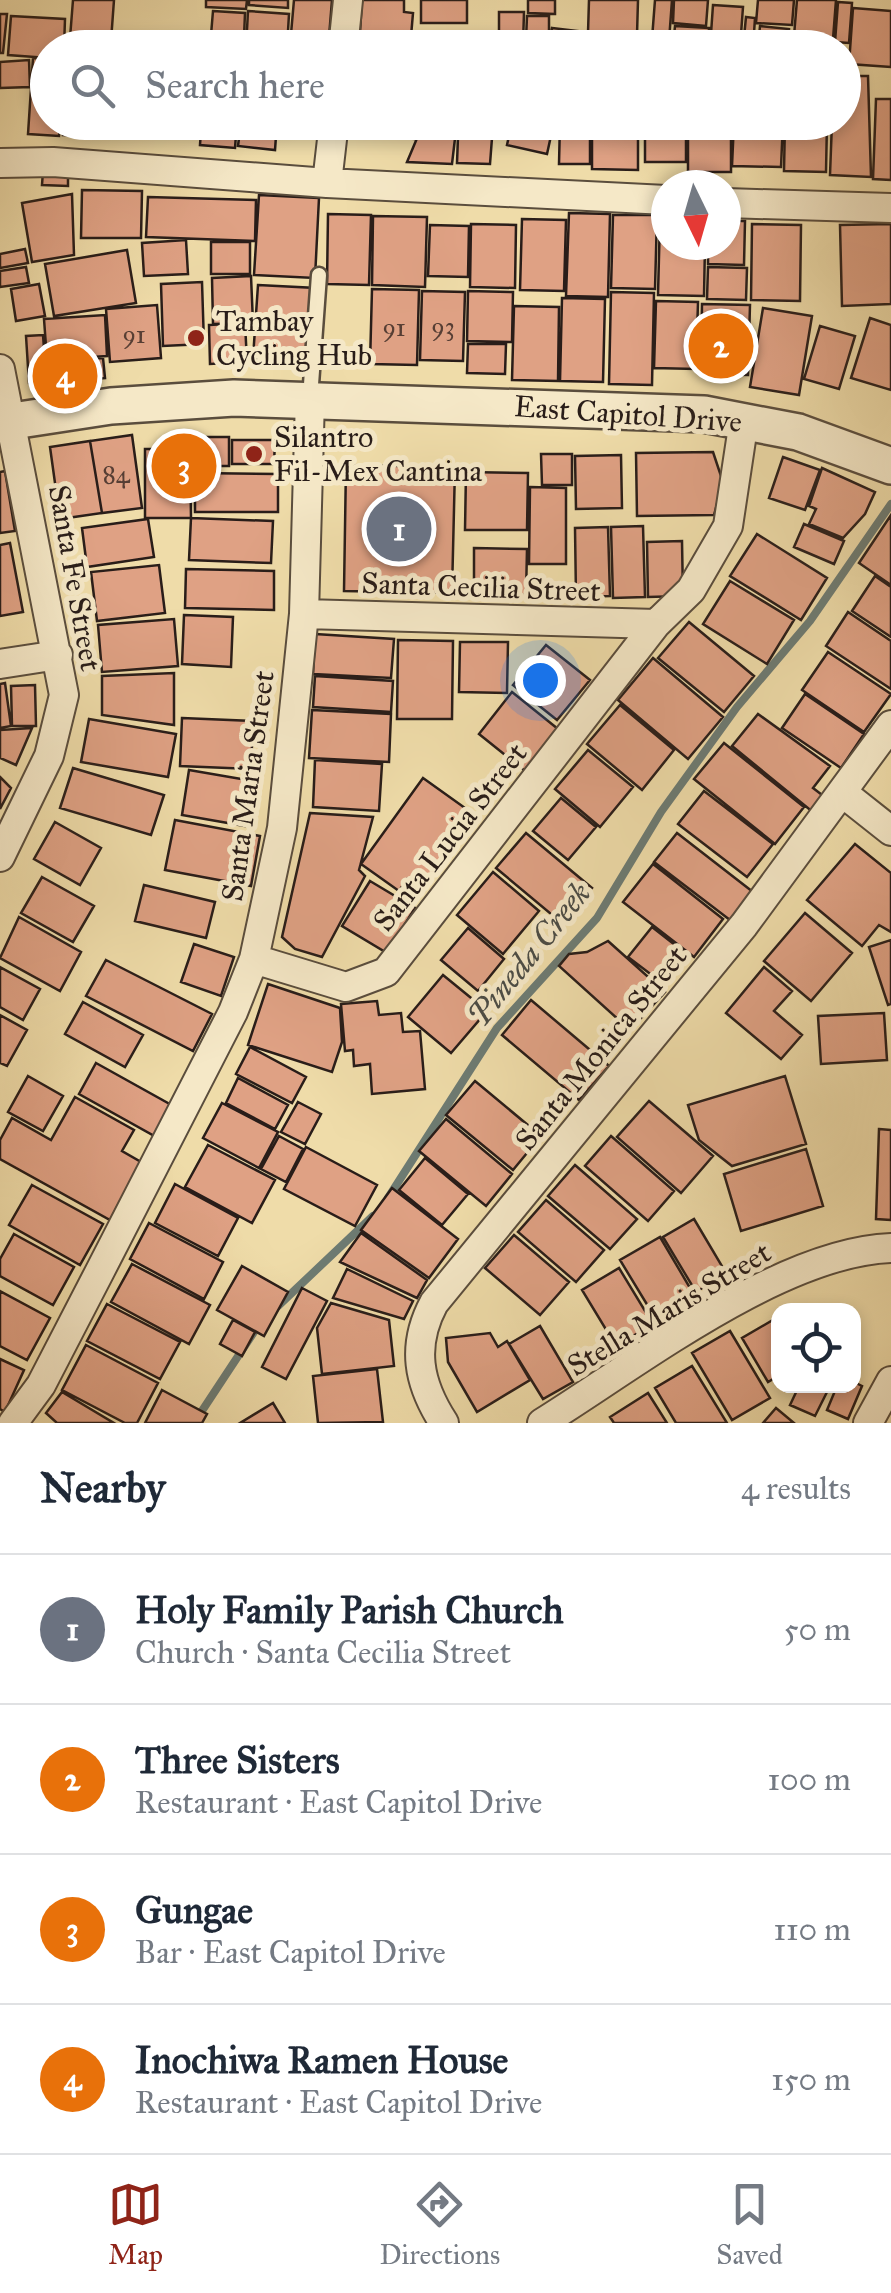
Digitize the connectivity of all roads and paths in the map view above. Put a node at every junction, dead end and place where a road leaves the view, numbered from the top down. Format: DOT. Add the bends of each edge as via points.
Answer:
graph roads {
  1 [pos="348,0"];
  2 [pos="344,30"];
  3 [pos="332,140"];
  4 [pos="0,163"];
  5 [pos="328,183"];
  6 [pos="651,199"];
  7 [pos="741,203"];
  8 [pos="891,208"];
  9 [pos="319,275"];
  10 [pos="0,369"];
  11 [pos="310,398"];
  12 [pos="744,420"];
  13 [pos="6,421"];
  14 [pos="891,466"];
  15 [pos="304,614"];
  16 [pos="656,624"];
  17 [pos="58,655"];
  18 [pos="0,664"];
  19 [pos="891,726"];
  20 [pos="843,792"];
  21 [pos="891,831"];
  22 [pos="0,857"];
  23 [pos="254,960"];
  24 [pos="891,1248"];
  25 [pos="891,1380"];
  26 [pos="13,1423"];
  27 [pos="444,1423"];
  28 [pos="542,1423"];
  29 [pos="868,1423"];
  1 -- 2 [label="street"];
  3 -- 5 [label="street"];
  4 -- 5 [label="street"];
  5 -- 6 [label="street"];
  7 -- 8 [label="street"];
  9 -- 11 [label="lane"];
  10 -- 13 [label="street, Santa Fe Street"];
  11 -- 12 [label="street, East Capitol Drive"];
  11 -- 13 [label="street, East Capitol Drive" via="172,400"];
  11 -- 15 [label="street, Santa Maria Street"];
  12 -- 14 [label="street, East Capitol Drive" via="846,446"];
  12 -- 16 [label="street, Santa Lucia Street" via="728,526 691,590"];
  13 -- 17 [label="street, Santa Fe Street"];
  15 -- 16 [label="street, Santa Cecilia Street"];
  15 -- 23 [label="street, Santa Maria Street" via="282,828"];
  16 -- 23 [label="street, Santa Lucia Street" via="386,972 346,986"];
  17 -- 18 [label="street"];
  17 -- 22 [label="street, Santa Fe Street" via="60,725"];
  19 -- 20 [label="street, Santa Monica Street"];
  20 -- 21 [label="street"];
  20 -- 27 [label="street, Santa Monica Street" via="732,940 434,1303 418,1360"];
  23 -- 26 [label="street, Santa Maria Street" via="234,1012 41,1385"];
  24 -- 28 [label="street, Stella Maris Street" via="779,1276"];
  25 -- 29 [label="street"];
}
